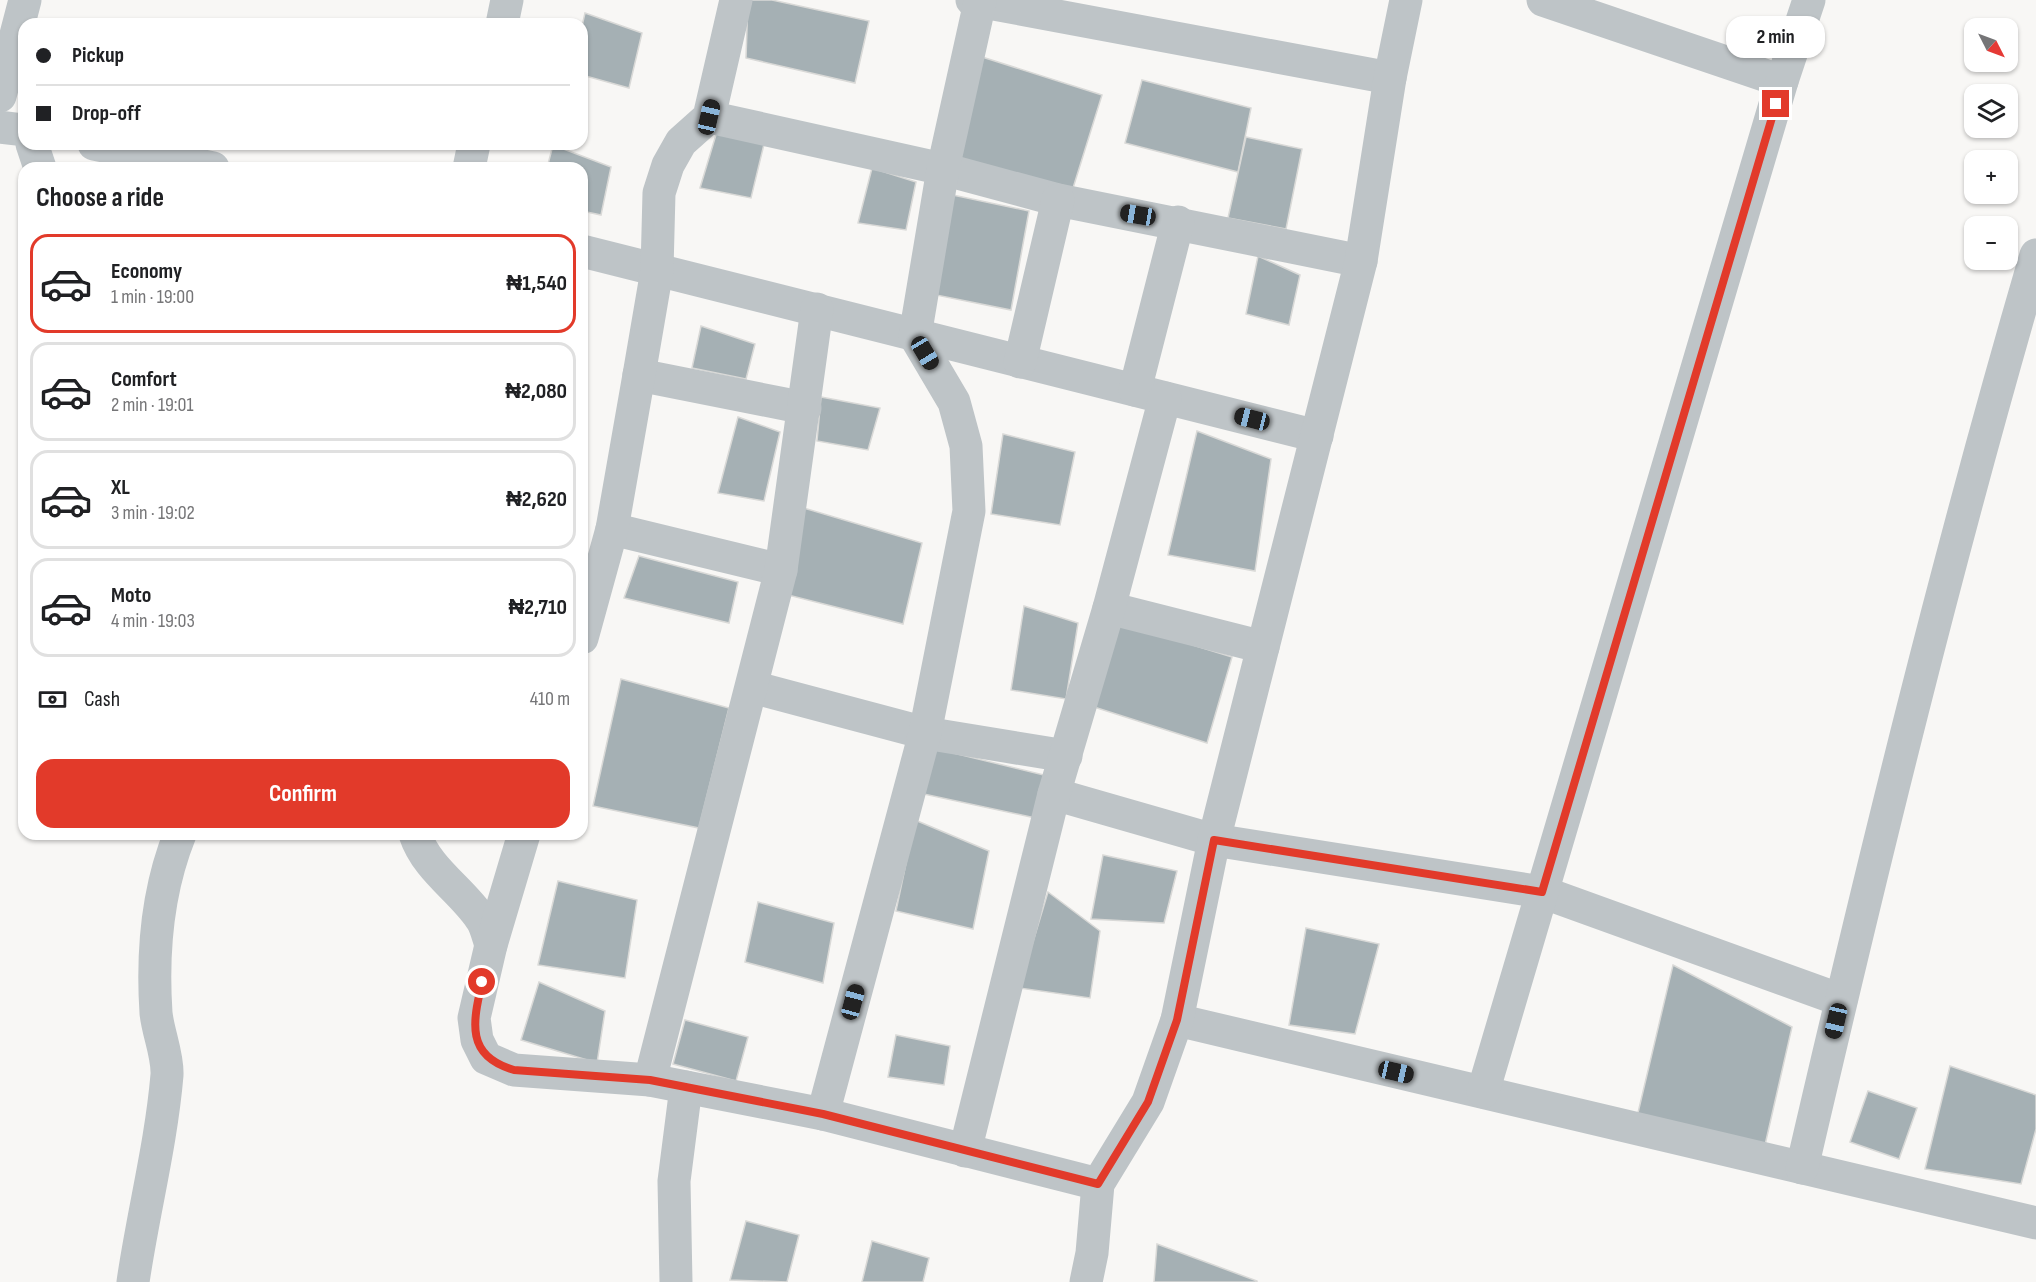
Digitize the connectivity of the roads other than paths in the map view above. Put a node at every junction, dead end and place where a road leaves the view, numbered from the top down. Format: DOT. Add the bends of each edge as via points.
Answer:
graph roads {
  1 [pos="25,0"];
  2 [pos="507,0"];
  3 [pos="736,0"];
  4 [pos="1406,0"];
  5 [pos="1543,0"];
  6 [pos="1809,0"];
  7 [pos="976,1"];
  8 [pos="20,18"];
  9 [pos="503,18"];
  10 [pos="18,27"];
  11 [pos="1390,78"];
  12 [pos="1782,81"];
  13 [pos="0,96"];
  14 [pos="709,117"];
  15 [pos="0,127"];
  16 [pos="18,129"];
  17 [pos="124,150"];
  18 [pos="183,162"];
  19 [pos="943,169"];
  20 [pos="1058,200"];
  21 [pos="1178,222"];
  22 [pos="588,253"];
  23 [pos="2036,255"];
  24 [pos="1360,261"];
  25 [pos="657,270"];
  26 [pos="817,309"];
  27 [pos="915,336"];
  28 [pos="1020,362"];
  29 [pos="639,375"];
  30 [pos="1150,394"];
  31 [pos="805,408"];
  32 [pos="1317,436"];
  33 [pos="612,529"];
  34 [pos="781,570"];
  35 [pos="591,578"];
  36 [pos="588,598"];
  37 [pos="1109,608"];
  38 [pos="1263,647"];
  39 [pos="752,687"];
  40 [pos="925,733"];
  41 [pos="1066,756"];
  42 [pos="1054,794"];
  43 [pos="178,840"];
  44 [pos="417,840"];
  45 [pos="522,840"];
  46 [pos="1214,840"];
  47 [pos="1542,892"];
  48 [pos="491,945"];
  49 [pos="1841,1000"];
  50 [pos="1177,1020"];
  51 [pos="650,1080"];
  52 [pos="686,1087"];
  53 [pos="1483,1092"];
  54 [pos="823,1114"];
  55 [pos="965,1151"];
  56 [pos="1802,1168"];
  57 [pos="1098,1184"];
  58 [pos="2036,1223"];
  59 [pos="133,1282"];
  60 [pos="676,1282"];
  61 [pos="1086,1282"];
  1 -- 8 [label="street"];
  2 -- 9 [label="street"];
  3 -- 14 [label="street"];
  4 -- 11 [label="street"];
  5 -- 12 [label="street"];
  6 -- 12 [label="street"];
  7 -- 11 [label="street"];
  7 -- 19 [label="street"];
  10 -- 13 [label="street"];
  11 -- 24 [label="street"];
  12 -- 47 [label="street"];
  14 -- 19 [label="street"];
  14 -- 25 [label="street" via="681,142 668,165 659,193"];
  15 -- 16 [label="street"];
  17 -- 18 [label="street"];
  19 -- 20 [label="street"];
  19 -- 27 [label="street"];
  20 -- 21 [label="street"];
  20 -- 28 [label="street"];
  21 -- 24 [label="street"];
  21 -- 30 [label="street"];
  22 -- 25 [label="street"];
  23 -- 49 [label="street" via="1989,416"];
  24 -- 32 [label="street"];
  25 -- 26 [label="street"];
  25 -- 29 [label="street"];
  26 -- 27 [label="street"];
  26 -- 31 [label="street"];
  27 -- 28 [label="street"];
  27 -- 40 [label="street" via="954,402 966,446 969,511"];
  28 -- 30 [label="street"];
  29 -- 31 [label="street"];
  29 -- 33 [label="street"];
  30 -- 32 [label="street"];
  30 -- 37 [label="street"];
  31 -- 34 [label="street"];
  32 -- 38 [label="street"];
  33 -- 34 [label="street"];
  33 -- 35 [label="street"];
  34 -- 39 [label="street"];
  35 -- 36 [label="street"];
  37 -- 38 [label="street"];
  37 -- 41 [label="street"];
  38 -- 46 [label="street"];
  39 -- 40 [label="street"];
  39 -- 51 [label="street"];
  40 -- 41 [label="street"];
  40 -- 54 [label="street"];
  41 -- 42 [label="street"];
  42 -- 46 [label="street"];
  42 -- 55 [label="street"];
  43 -- 59 [label="street" via="160,902 155,948 156,1014 167,1072 159,1141"];
  44 -- 48 [label="street" via="436,870 482,920"];
  45 -- 48 [label="street"];
  46 -- 47 [label="street"];
  46 -- 50 [label="street"];
  47 -- 49 [label="street"];
  47 -- 53 [label="street"];
  48 -- 51 [label="street" via="474,1018 477,1040 486,1058 514,1070"];
  49 -- 56 [label="street"];
  50 -- 53 [label="street"];
  50 -- 57 [label="street" via="1148,1102"];
  51 -- 52 [label="street"];
  52 -- 54 [label="street"];
  52 -- 60 [label="street" via="674,1181"];
  53 -- 56 [label="street"];
  54 -- 55 [label="street"];
  55 -- 57 [label="street"];
  56 -- 58 [label="street"];
  57 -- 61 [label="street"];
}
